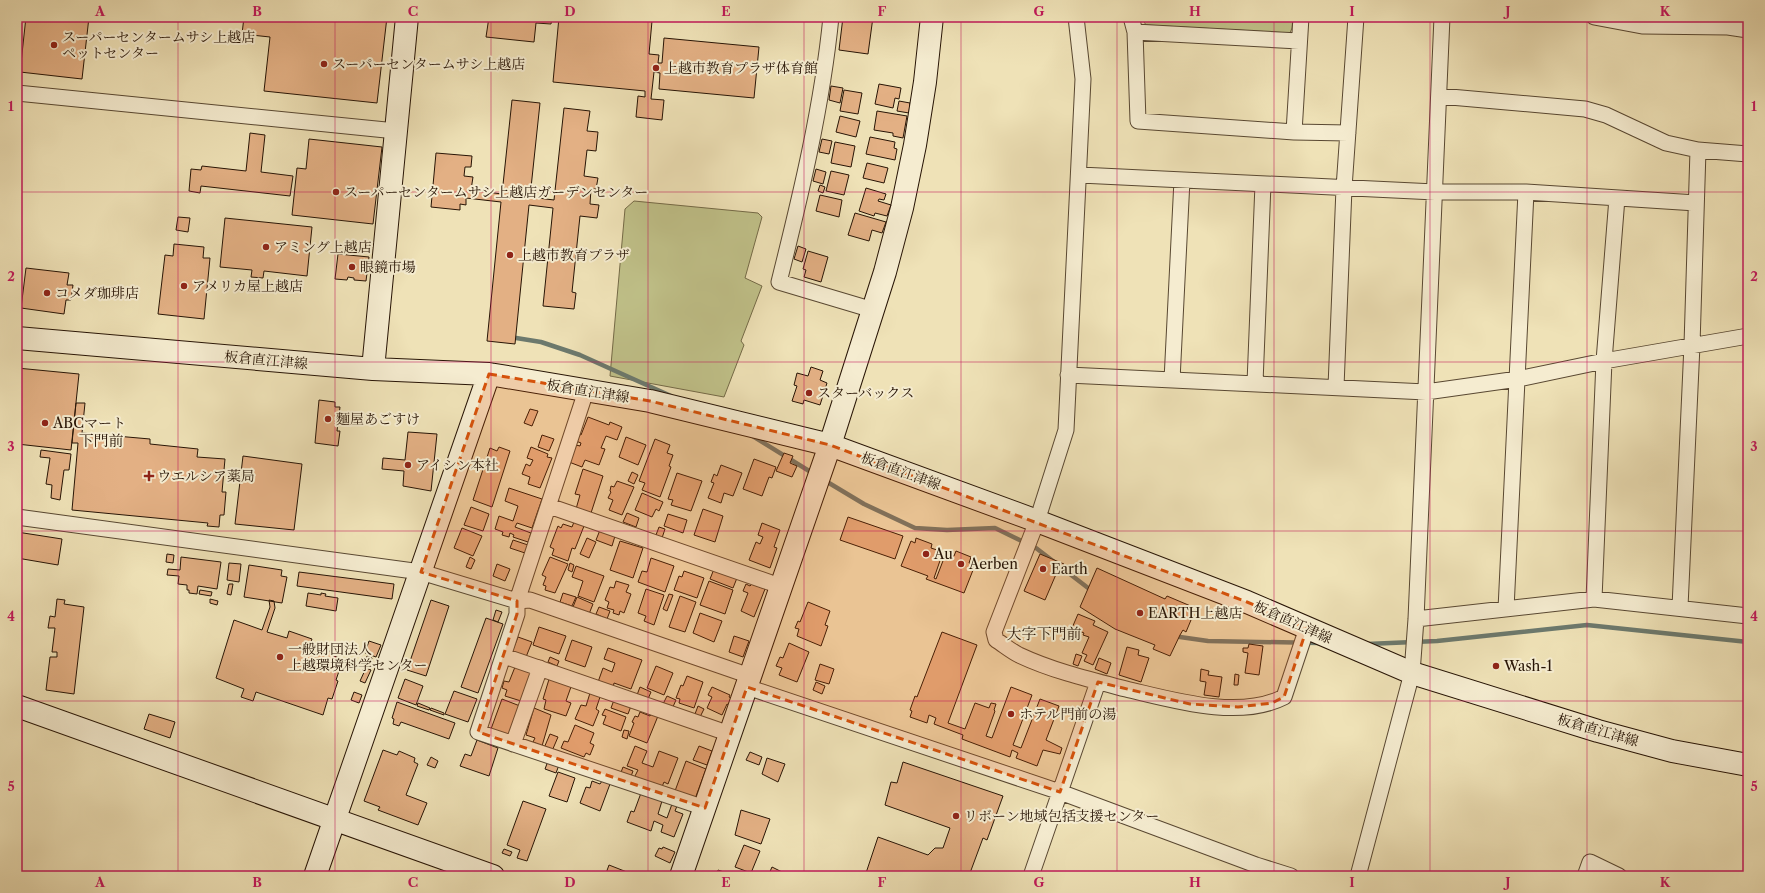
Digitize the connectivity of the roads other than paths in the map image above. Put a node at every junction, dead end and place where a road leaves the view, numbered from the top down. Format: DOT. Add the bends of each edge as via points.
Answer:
graph roads {
  1 [pos="407,17"];
  2 [pos="831,17"];
  3 [pos="932,17"];
  4 [pos="1076,17"];
  5 [pos="1131,17"];
  6 [pos="1301,17"];
  7 [pos="1356,17"];
  8 [pos="1442,17"];
  9 [pos="1594,17"];
  10 [pos="1729,22"];
  11 [pos="1748,30"];
  12 [pos="1135,32"];
  13 [pos="1299,41"];
  14 [pos="17,93"];
  15 [pos="1439,96"];
  16 [pos="396,131"];
  17 [pos="1294,132"];
  18 [pos="1348,133"];
  19 [pos="1698,150"];
  20 [pos="1748,154"];
  21 [pos="1080,175"];
  22 [pos="1182,180"];
  23 [pos="1263,184"];
  24 [pos="1344,188"];
  25 [pos="1435,192"];
  26 [pos="1526,192"];
  27 [pos="1617,198"];
  28 [pos="1696,203"];
  29 [pos="873,310"];
  30 [pos="1748,336"];
  31 [pos="17,338"];
  32 [pos="1692,345"];
  33 [pos="1604,361"];
  34 [pos="373,370"];
  35 [pos="489,374"];
  36 [pos="1068,375"];
  37 [pos="1518,379"];
  38 [pos="1172,380"];
  39 [pos="1255,383"];
  40 [pos="1336,387"];
  41 [pos="586,391"];
  42 [pos="1426,392"];
  43 [pos="830,444"];
  44 [pos="549,506"];
  45 [pos="17,517"];
  46 [pos="1037,521"];
  47 [pos="421,572"];
  48 [pos="780,586"];
  49 [pos="1594,599"];
  50 [pos="518,601"];
  51 [pos="1680,607"];
  52 [pos="1506,609"];
  53 [pos="1748,616"];
  54 [pos="1416,619"];
  55 [pos="1307,628"];
  56 [pos="504,656"];
  57 [pos="540,668"];
  58 [pos="1412,673"];
  59 [pos="749,681"];
  60 [pos="1098,682"];
  61 [pos="17,706"];
  62 [pos="730,734"];
  63 [pos="513,744"];
  64 [pos="1748,765"];
  65 [pos="1060,792"];
  66 [pos="705,808"];
  67 [pos="334,820"];
  68 [pos="1254,871"];
  69 [pos="315,876"];
  70 [pos="493,876"];
  71 [pos="681,876"];
  72 [pos="1032,876"];
  73 [pos="1291,876"];
  74 [pos="1358,876"];
  75 [pos="1585,876"];
  76 [pos="1618,876"];
  1 -- 16 [label="street"];
  2 -- 29 [label="street" via="822,93 812,148 779,282"];
  3 -- 29 [label="street" via="925,82 904,200"];
  4 -- 21 [label="street" via="1084,79"];
  5 -- 12 [label="street"];
  6 -- 13 [label="street"];
  7 -- 18 [label="street"];
  8 -- 15 [label="street"];
  9 -- 10 [label="street" via="1642,26"];
  10 -- 11 [label="street"];
  12 -- 13 [label="street"];
  12 -- 17 [label="street" via="1138,121"];
  13 -- 17 [label="street"];
  14 -- 16 [label="street"];
  15 -- 19 [label="street" via="1585,109 1606,115 1666,143"];
  15 -- 25 [label="street"];
  16 -- 34 [label="street"];
  17 -- 18 [label="street"];
  18 -- 24 [label="street"];
  19 -- 20 [label="street"];
  19 -- 28 [label="street"];
  21 -- 22 [label="street"];
  21 -- 36 [label="street"];
  22 -- 23 [label="street"];
  22 -- 38 [label="street"];
  23 -- 24 [label="street"];
  23 -- 39 [label="street"];
  24 -- 25 [label="street"];
  24 -- 40 [label="street"];
  25 -- 26 [label="street"];
  25 -- 42 [label="street"];
  26 -- 27 [label="street"];
  26 -- 37 [label="street"];
  27 -- 28 [label="street"];
  27 -- 33 [label="street"];
  28 -- 32 [label="street"];
  29 -- 43 [label="street"];
  30 -- 32 [label="street"];
  31 -- 34 [label="street, 板倉直江津線"];
  32 -- 33 [label="street"];
  32 -- 51 [label="street"];
  33 -- 37 [label="street"];
  33 -- 49 [label="street"];
  34 -- 35 [label="street, 板倉直江津線"];
  35 -- 41 [label="street, 板倉直江津線"];
  35 -- 47 [label="street"];
  36 -- 38 [label="street"];
  36 -- 46 [label="street" via="1066,430"];
  37 -- 42 [label="street"];
  37 -- 52 [label="street"];
  38 -- 39 [label="street"];
  39 -- 40 [label="street"];
  40 -- 42 [label="street"];
  41 -- 43 [label="street, 板倉直江津線" via="650,401"];
  41 -- 44 [label="street"];
  42 -- 54 [label="street"];
  43 -- 46 [label="street, 板倉直江津線"];
  43 -- 48 [label="street"];
  44 -- 48 [label="street"];
  44 -- 50 [label="street"];
  45 -- 47 [label="street"];
  46 -- 55 [label="street, 板倉直江津線" via="1247,602"];
  46 -- 60 [label="street" via="994,632 996,640 1019,655"];
  47 -- 50 [label="street"];
  47 -- 67 [label="street"];
  48 -- 59 [label="street"];
  49 -- 51 [label="street"];
  49 -- 52 [label="street"];
  50 -- 56 [label="street" via="517,614"];
  50 -- 59 [label="street" via="530,600"];
  51 -- 53 [label="street"];
  52 -- 54 [label="street"];
  54 -- 58 [label="street"];
  55 -- 58 [label="street, 板倉直江津線"];
  55 -- 60 [label="street" via="1284,697 1272,703 1238,707 1190,704"];
  56 -- 57 [label="street"];
  56 -- 63 [label="street" via="478,732"];
  57 -- 62 [label="street"];
  57 -- 63 [label="street"];
  58 -- 64 [label="street, 板倉直江津線" via="1598,731 1672,751"];
  58 -- 74 [label="street"];
  59 -- 62 [label="street"];
  59 -- 65 [label="street"];
  60 -- 65 [label="street"];
  61 -- 67 [label="street"];
  62 -- 66 [label="street"];
  63 -- 66 [label="street"];
  65 -- 68 [label="street"];
  65 -- 72 [label="street"];
  66 -- 71 [label="street"];
  67 -- 69 [label="street"];
  67 -- 70 [label="street"];
  68 -- 73 [label="street"];
  75 -- 76 [label="street" via="1590,862"];
}
